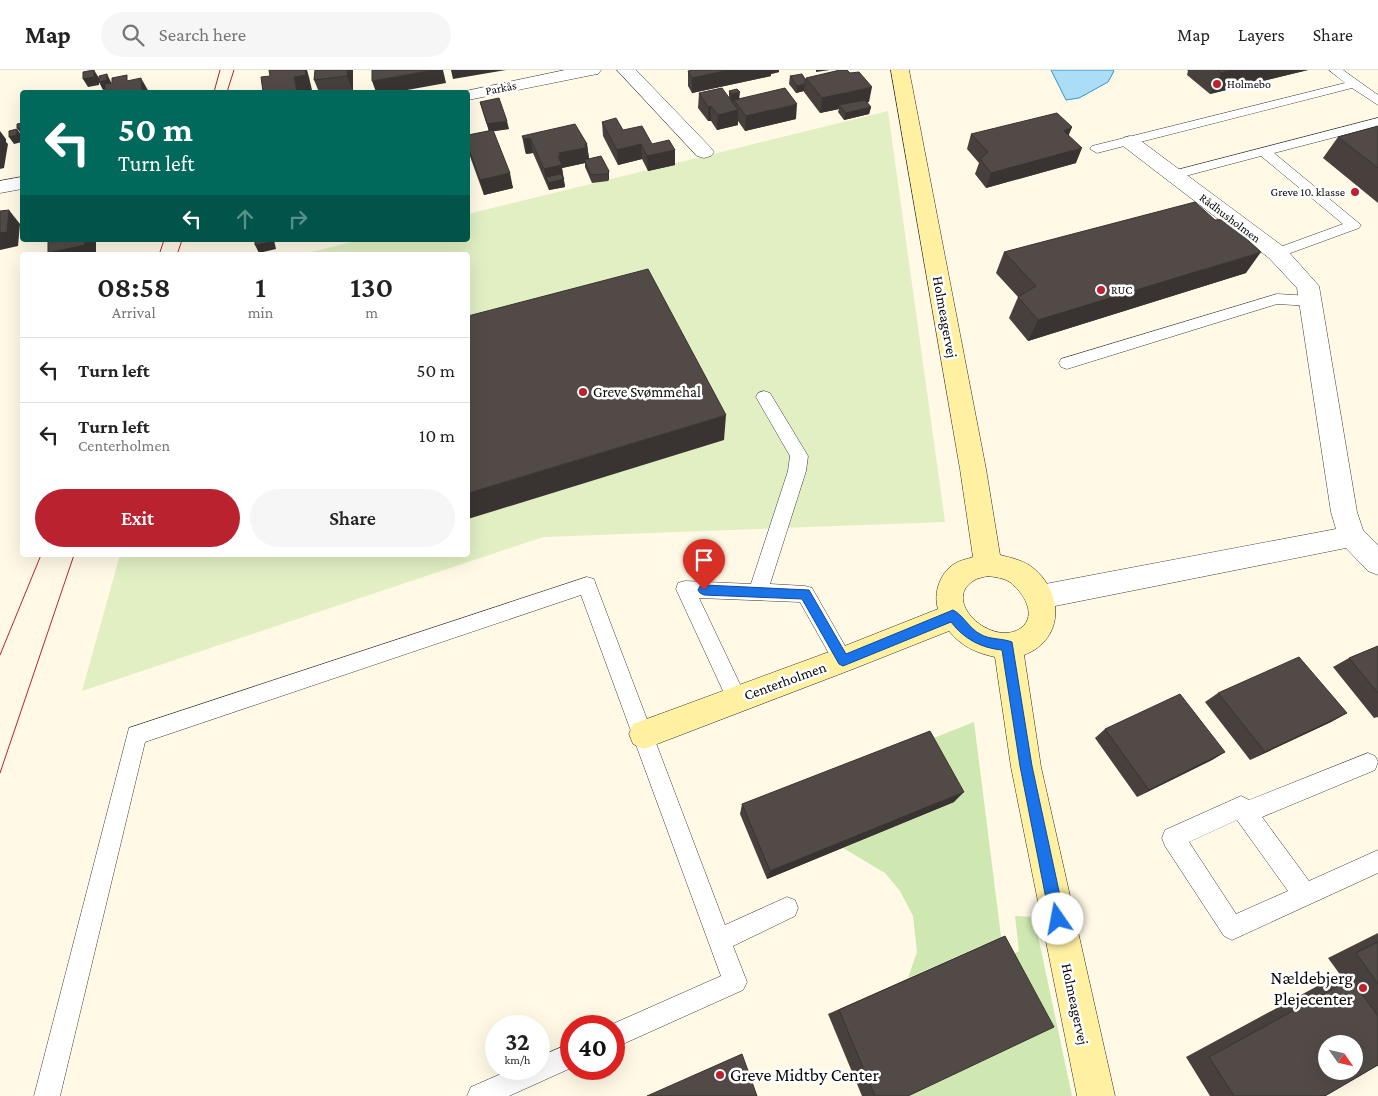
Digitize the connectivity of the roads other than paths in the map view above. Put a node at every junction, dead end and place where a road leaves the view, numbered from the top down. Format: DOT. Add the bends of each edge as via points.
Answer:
graph roads {
  1 [pos="592,70"];
  2 [pos="626,70"];
  3 [pos="900,70"];
  4 [pos="1335,70"];
  5 [pos="1354,84"];
  6 [pos="470,95"];
  7 [pos="1378,101"];
  8 [pos="1378,122"];
  9 [pos="1130,142"];
  10 [pos="1097,150"];
  11 [pos="704,152"];
  12 [pos="1264,152"];
  13 [pos="1174,175"];
  14 [pos="20,183"];
  15 [pos="0,187"];
  16 [pos="1277,253"];
  17 [pos="1311,301"];
  18 [pos="1067,363"];
  19 [pos="764,397"];
  20 [pos="1351,536"];
  21 [pos="1378,563"];
  22 [pos="988,564"];
  23 [pos="758,592"];
  24 [pos="1040,597"];
  25 [pos="953,616"];
  26 [pos="1008,646"];
  27 [pos="843,660"];
  28 [pos="737,699"];
  29 [pos="644,734"];
  30 [pos="1368,763"];
  31 [pos="1245,814"];
  32 [pos="1378,860"];
  33 [pos="1304,894"];
  34 [pos="786,908"];
  35 [pos="720,940"];
  36 [pos="625,1031"];
  37 [pos="560,1060"];
  38 [pos="47,1096"];
  39 [pos="480,1096"];
  40 [pos="1096,1096"];
  1 -- 6 [label="street, Parkås"];
  2 -- 11 [label="street"];
  3 -- 22 [label="street, Holmeagervej"];
  4 -- 5 [label="lane"];
  5 -- 7 [label="lane"];
  5 -- 9 [label="lane"];
  8 -- 12 [label="lane"];
  9 -- 10 [label="lane"];
  9 -- 13 [label="street, Rådhusholmen"];
  12 -- 13 [label="lane"];
  12 -- 16 [label="lane" via="1354,225"];
  13 -- 16 [label="street, Rådhusholmen"];
  14 -- 15 [label="street"];
  16 -- 17 [label="street, Rådhusholmen" via="1308,286"];
  17 -- 18 [label="lane" via="1278,299"];
  17 -- 20 [label="street, Rådhusholmen" via="1336,470"];
  19 -- 23 [label="lane" via="799,456"];
  20 -- 21 [label="street, Rådhusholmen"];
  20 -- 24 [label="street"];
  22 -- 24 [label="street" via="1018,573"];
  22 -- 25 [label="street" via="959,574 951,586 949,600"];
  23 -- 27 [label="lane" via="805,594"];
  23 -- 28 [label="lane" via="686,589"];
  24 -- 26 [label="street" via="1041,623 1034,635"];
  25 -- 26 [label="street" via="976,638"];
  25 -- 27 [label="street, Centerholmen"];
  26 -- 40 [label="street, Holmeagervej" via="1026,766"];
  27 -- 28 [label="street, Centerholmen"];
  28 -- 29 [label="street, Centerholmen"];
  29 -- 35 [label="lane"];
  29 -- 38 [label="lane" via="587,585 136,735"];
  30 -- 31 [label="lane"];
  31 -- 33 [label="lane"];
  31 -- 33 [label="lane" via="1241,807 1173,838 1232,928"];
  32 -- 33 [label="lane"];
  34 -- 35 [label="lane"];
  35 -- 36 [label="lane" via="735,982"];
  37 -- 39 [label="lane"];
}
